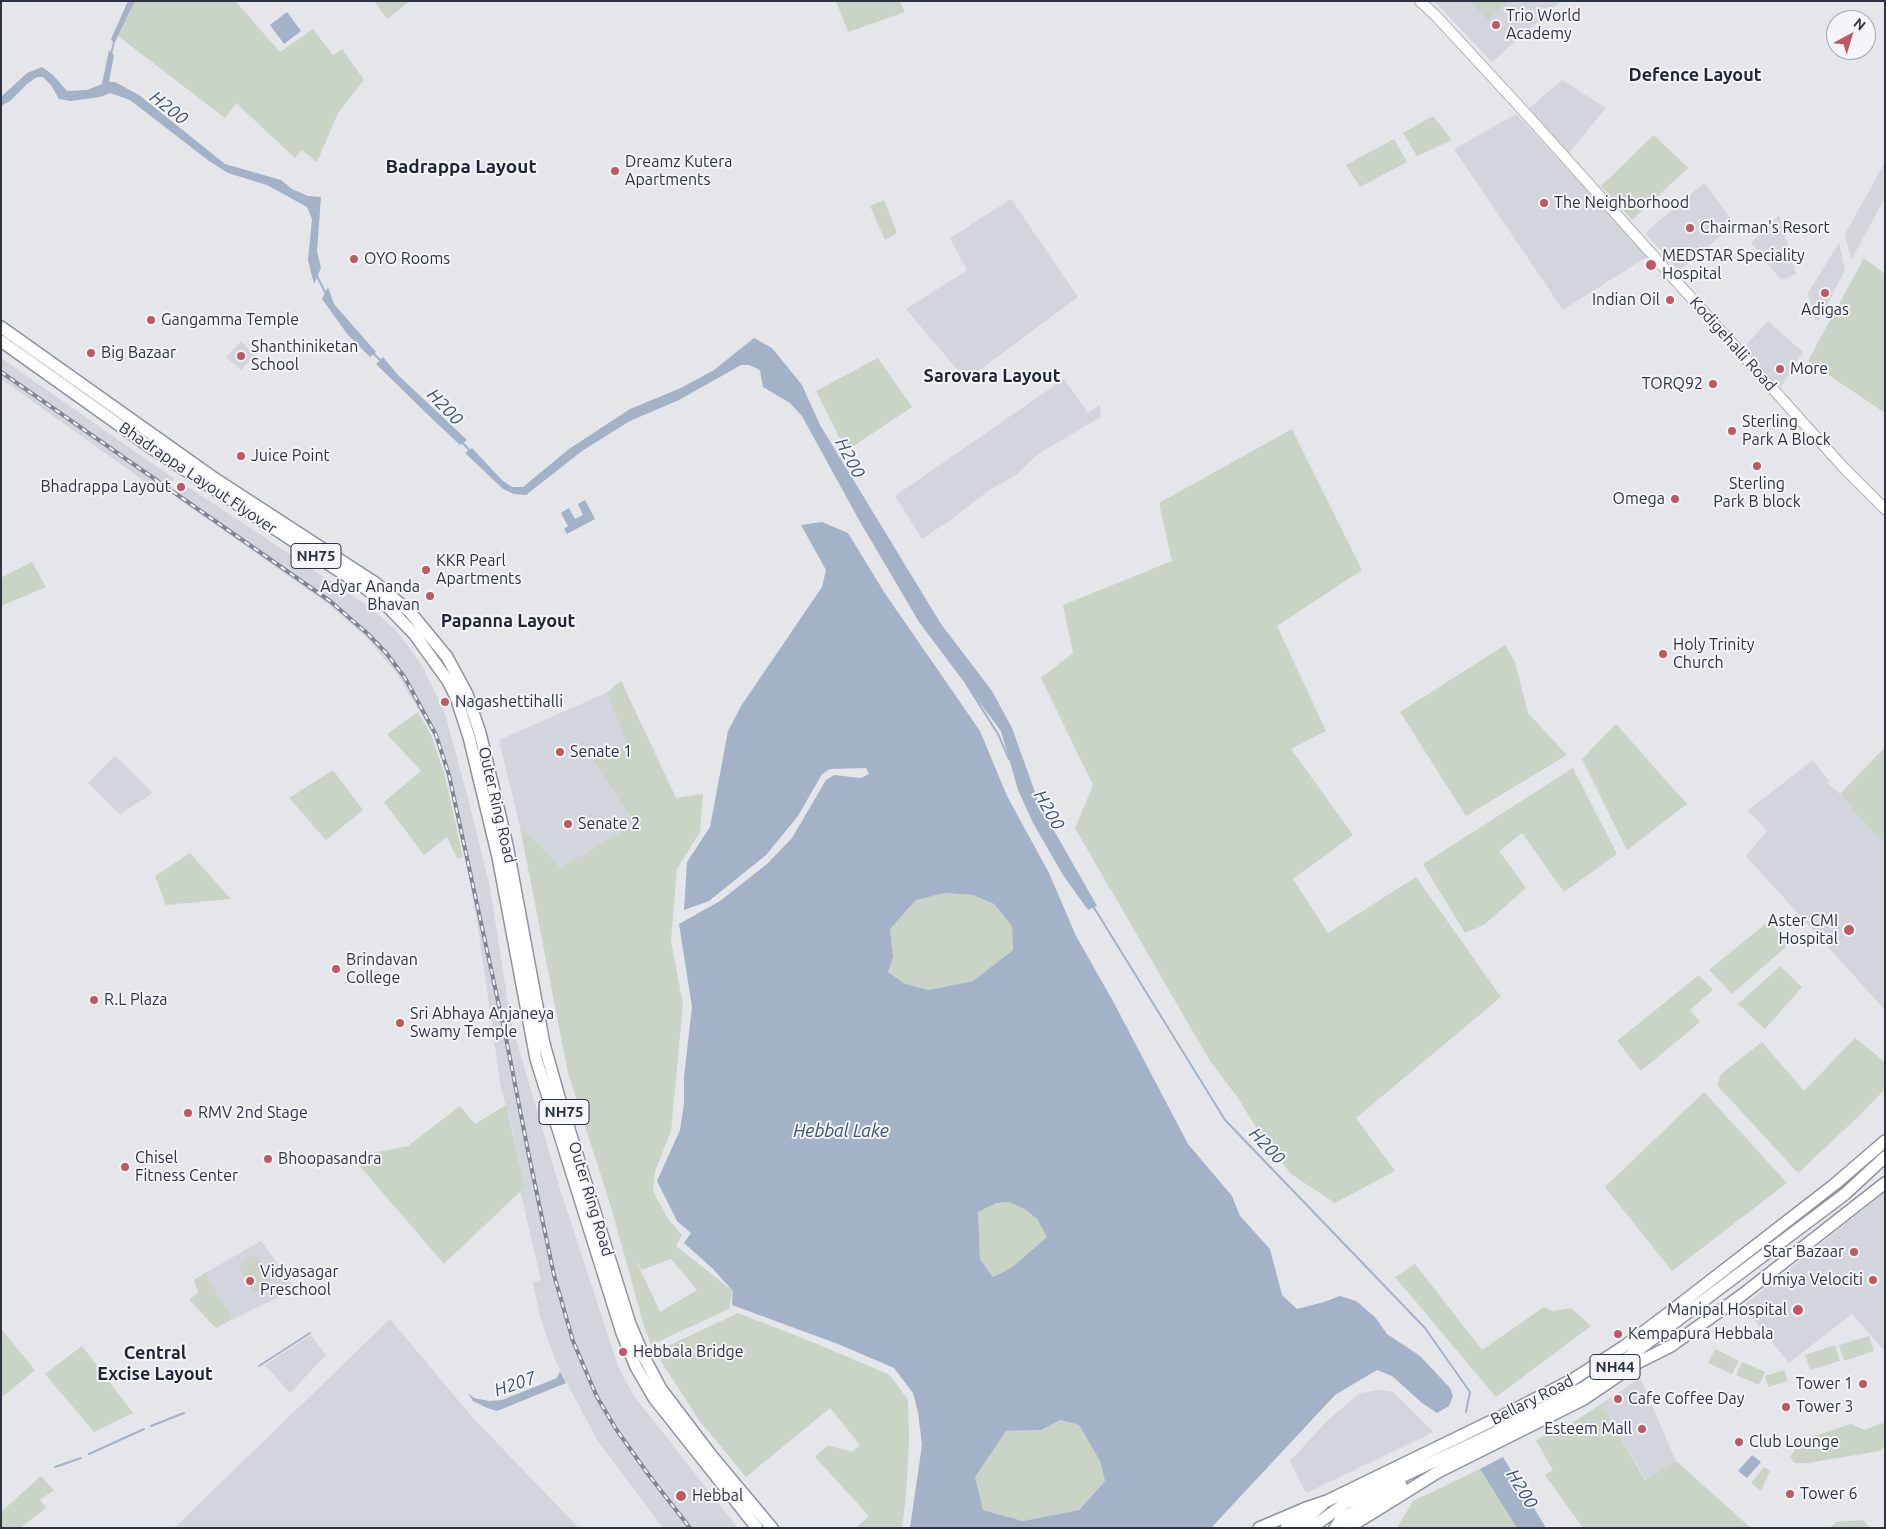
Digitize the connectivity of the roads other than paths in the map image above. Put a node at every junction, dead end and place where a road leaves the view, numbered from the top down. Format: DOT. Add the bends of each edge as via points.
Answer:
graph roads {
  1 [pos="1420,1"];
  2 [pos="4,326"];
  3 [pos="1,341"];
  4 [pos="153,443"];
  5 [pos="242,502"];
  6 [pos="1885,510"];
  7 [pos="413,609"];
  8 [pos="412,636"];
  9 [pos="1885,1141"];
  10 [pos="1885,1157"];
  11 [pos="1885,1183"];
  12 [pos="1489,1441"];
  13 [pos="1465,1453"];
  14 [pos="1412,1472"];
  15 [pos="1327,1501"];
  16 [pos="1306,1508"];
  17 [pos="744,1513"];
  18 [pos="1291,1526"];
  19 [pos="748,1528"];
  20 [pos="757,1528"];
  21 [pos="772,1528"];
  22 [pos="1259,1528"];
  23 [pos="1311,1528"];
  24 [pos="1335,1528"];
  25 [pos="1343,1528"];
  1 -- 6 [label="main road, Kodigehalli Road"];
  2 -- 4 [label="highway, Bhadrappa Layout Flyover / NH75"];
  3 -- 4 [label="highway, Bhadrappa Layout Flyover / NH75"];
  4 -- 5 [label="highway, Bhadrappa Layout Flyover / NH75"];
  5 -- 7 [label="highway, Bhadrappa Layout Flyover / NH75"];
  5 -- 8 [label="highway, Bhadrappa Layout Flyover / NH75" via="368,590 390,608"];
  7 -- 21 [label="highway, Outer Ring Road / NH75" via="447,657 474,714 507,845 544,1044 636,1340 672,1404"];
  8 -- 17 [label="highway, Outer Ring Road / NH75" via="448,681 462,715 498,857 536,1060 629,1351 654,1398"];
  9 -- 15 [label="highway, Bellary Road / NH44" via="1835,1184 1667,1308 1626,1346 1572,1380"];
  10 -- 12 [label="highway, Bellary Road / NH44" via="1845,1194 1630,1356"];
  11 -- 12 [label="highway, Bellary Road" via="1671,1346 1637,1363 1584,1399"];
  12 -- 13 [label="highway, Bellary Road / NH44"];
  13 -- 14 [label="highway, Bellary Road / NH44"];
  13 -- 25 [label="highway" via="1348,1528"];
  14 -- 23 [label="highway" via="1346,1503"];
  14 -- 24 [label="highway, Bellary Road / NH44" via="1404,1483 1341,1519"];
  15 -- 16 [label="highway, NH44"];
  15 -- 18 [label="highway, NH44"];
  16 -- 18 [label="highway"];
  16 -- 22 [label="highway, NH44"];
  17 -- 19 [label="highway"];
  17 -- 20 [label="highway, Outer Ring Road / NH75"];
}
